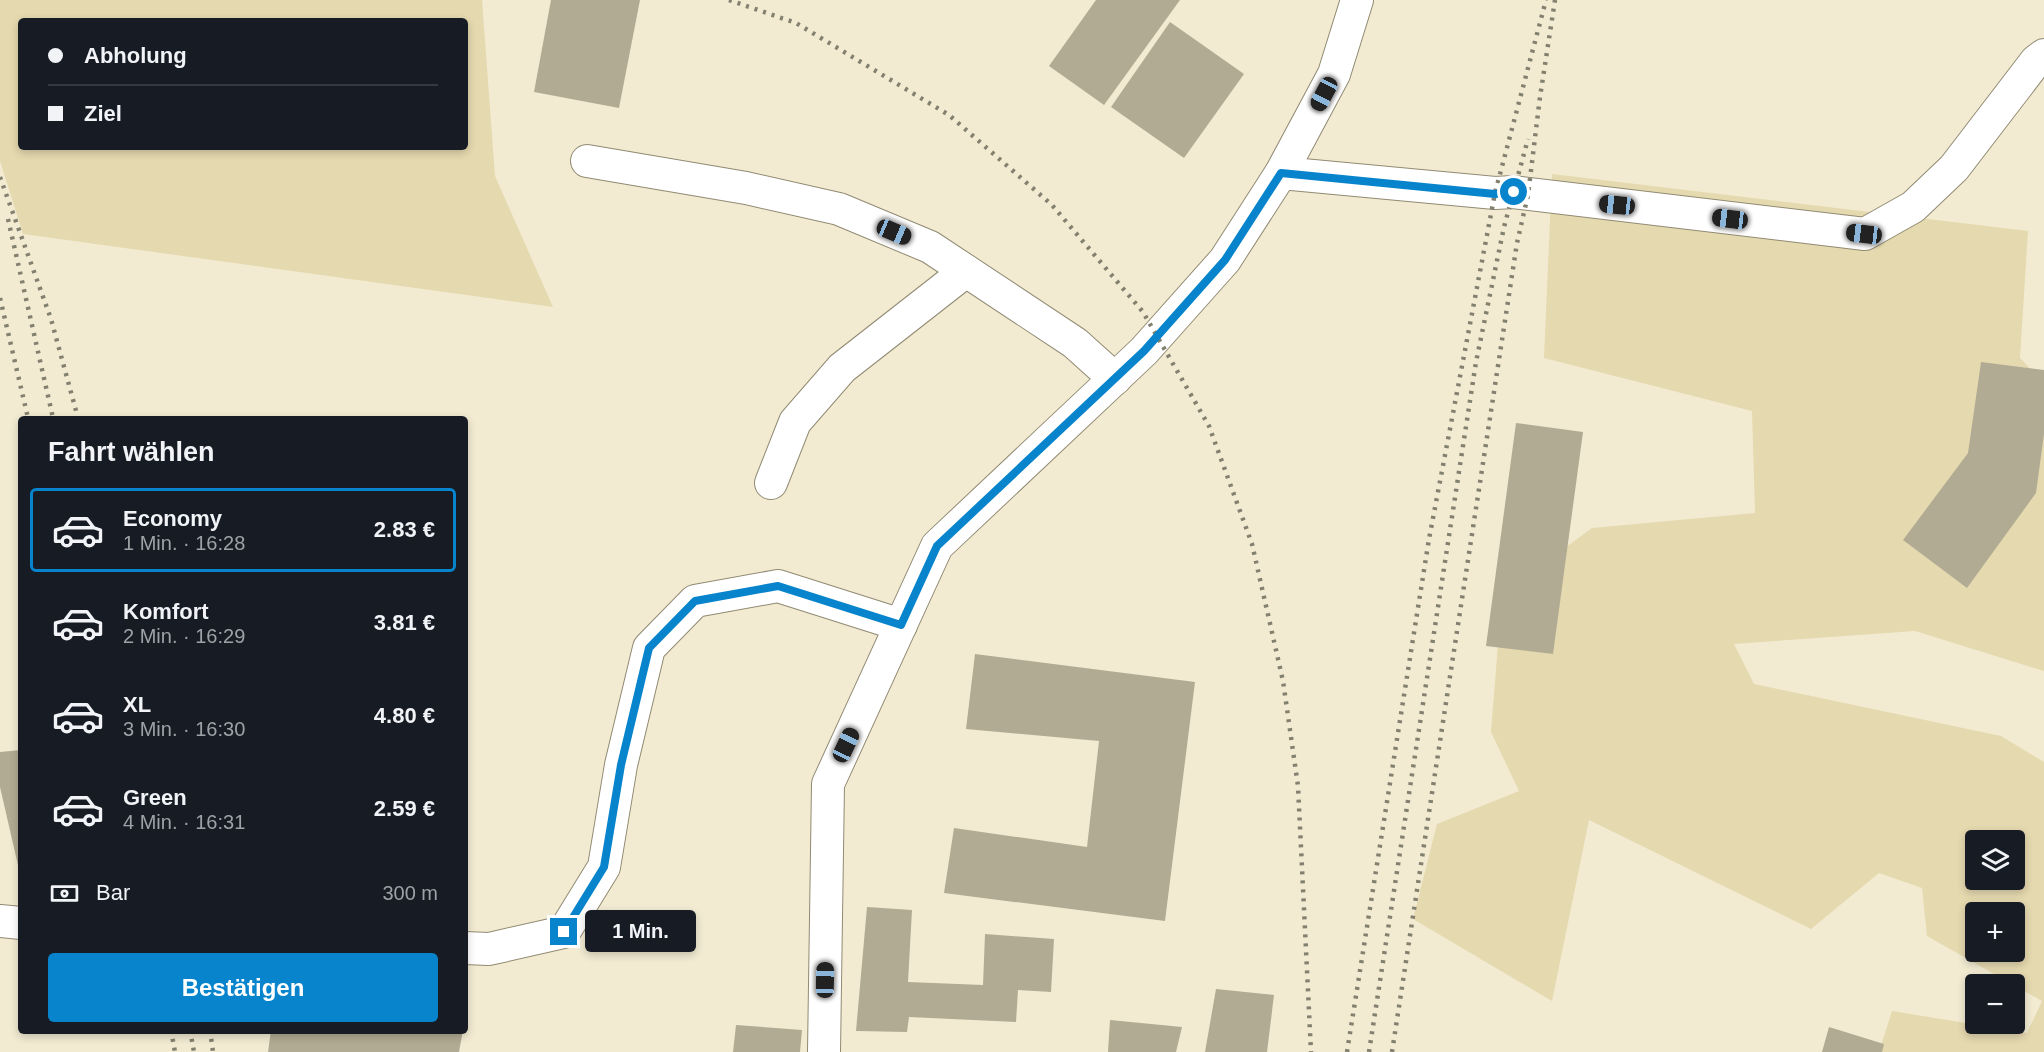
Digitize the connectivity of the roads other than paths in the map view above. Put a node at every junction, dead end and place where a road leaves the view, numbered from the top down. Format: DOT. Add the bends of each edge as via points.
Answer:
graph roads {
  1 [pos="1357,0"];
  2 [pos="2044,55"];
  3 [pos="587,161"];
  4 [pos="1281,173"];
  5 [pos="966,271"];
  6 [pos="1115,379"];
  7 [pos="771,483"];
  8 [pos="901,625"];
  9 [pos="0,921"];
  10 [pos="18,923"];
  11 [pos="468,948"];
  12 [pos="824,1049"];
  1 -- 4 [label="street" via="1334,74"];
  2 -- 4 [label="street" via="1954,168 1914,207 1864,234 1514,192 1495,194"];
  3 -- 5 [label="street" via="746,188 839,209 930,247"];
  4 -- 6 [label="street" via="1225,260"];
  5 -- 6 [label="street" via="1075,344"];
  5 -- 7 [label="street" via="842,368 795,422"];
  6 -- 8 [label="street" via="937,546"];
  8 -- 11 [label="street" via="778,586 695,601 649,648 621,765 604,867 564,932 489,949"];
  8 -- 12 [label="street" via="828,784"];
  9 -- 10 [label="street"];
}
